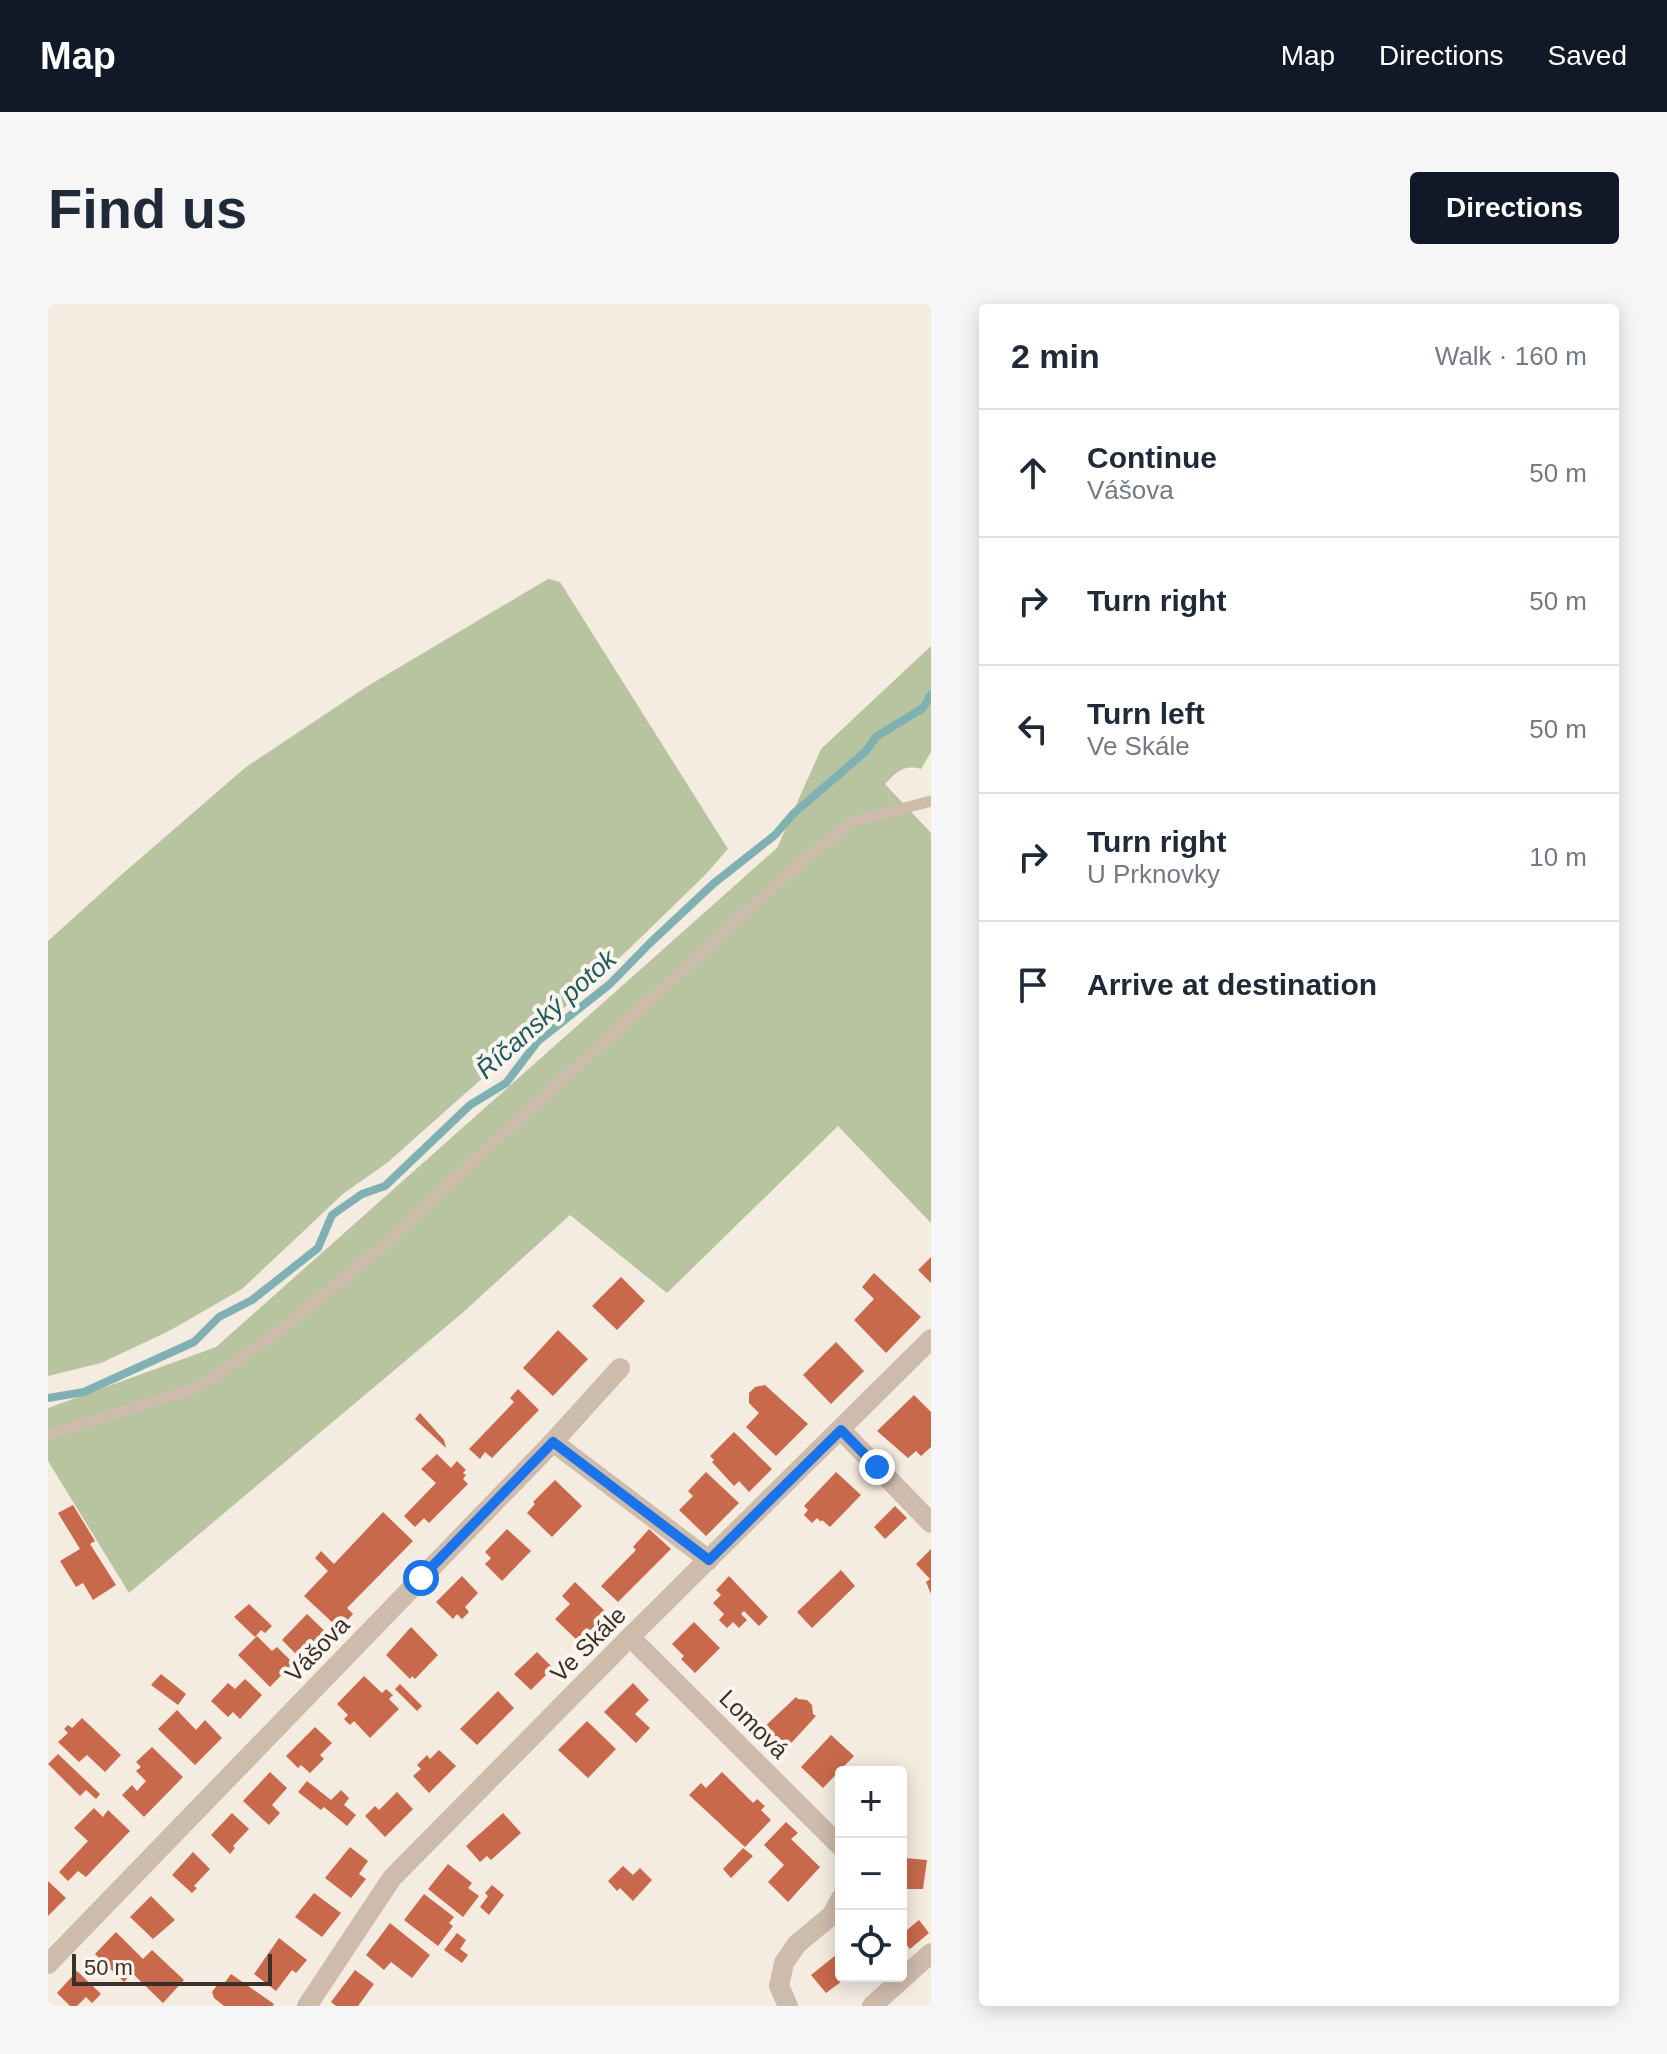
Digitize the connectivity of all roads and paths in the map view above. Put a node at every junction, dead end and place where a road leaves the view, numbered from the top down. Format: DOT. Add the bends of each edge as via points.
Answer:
graph roads {
  1 [pos="931,801"];
  2 [pos="931,1339"];
  3 [pos="620,1368"];
  4 [pos="841,1430"];
  5 [pos="48,1435"];
  6 [pos="553,1442"];
  7 [pos="931,1523"];
  8 [pos="709,1560"];
  9 [pos="630,1637"];
  10 [pos="835,1841"];
  11 [pos="835,1909"];
  12 [pos="931,1953"];
  13 [pos="48,1964"];
  14 [pos="307,2006"];
  15 [pos="788,2006"];
  16 [pos="872,2006"];
  1 -- 5 [label="lane" via="851,822 799,864 382,1247 283,1328 199,1387"];
  2 -- 4 [label="street, Ve Skále"];
  3 -- 6 [label="street, Vášova"];
  4 -- 7 [label="street"];
  4 -- 8 [label="street, Ve Skále"];
  6 -- 8 [label="street"];
  6 -- 13 [label="street, Vášova"];
  8 -- 9 [label="street, Ve Skále"];
  9 -- 10 [label="street, Lomová"];
  9 -- 14 [label="street, Ve Skále" via="392,1878"];
  11 -- 15 [label="street" via="784,1963 779,1986"];
  12 -- 16 [label="street"];
}
